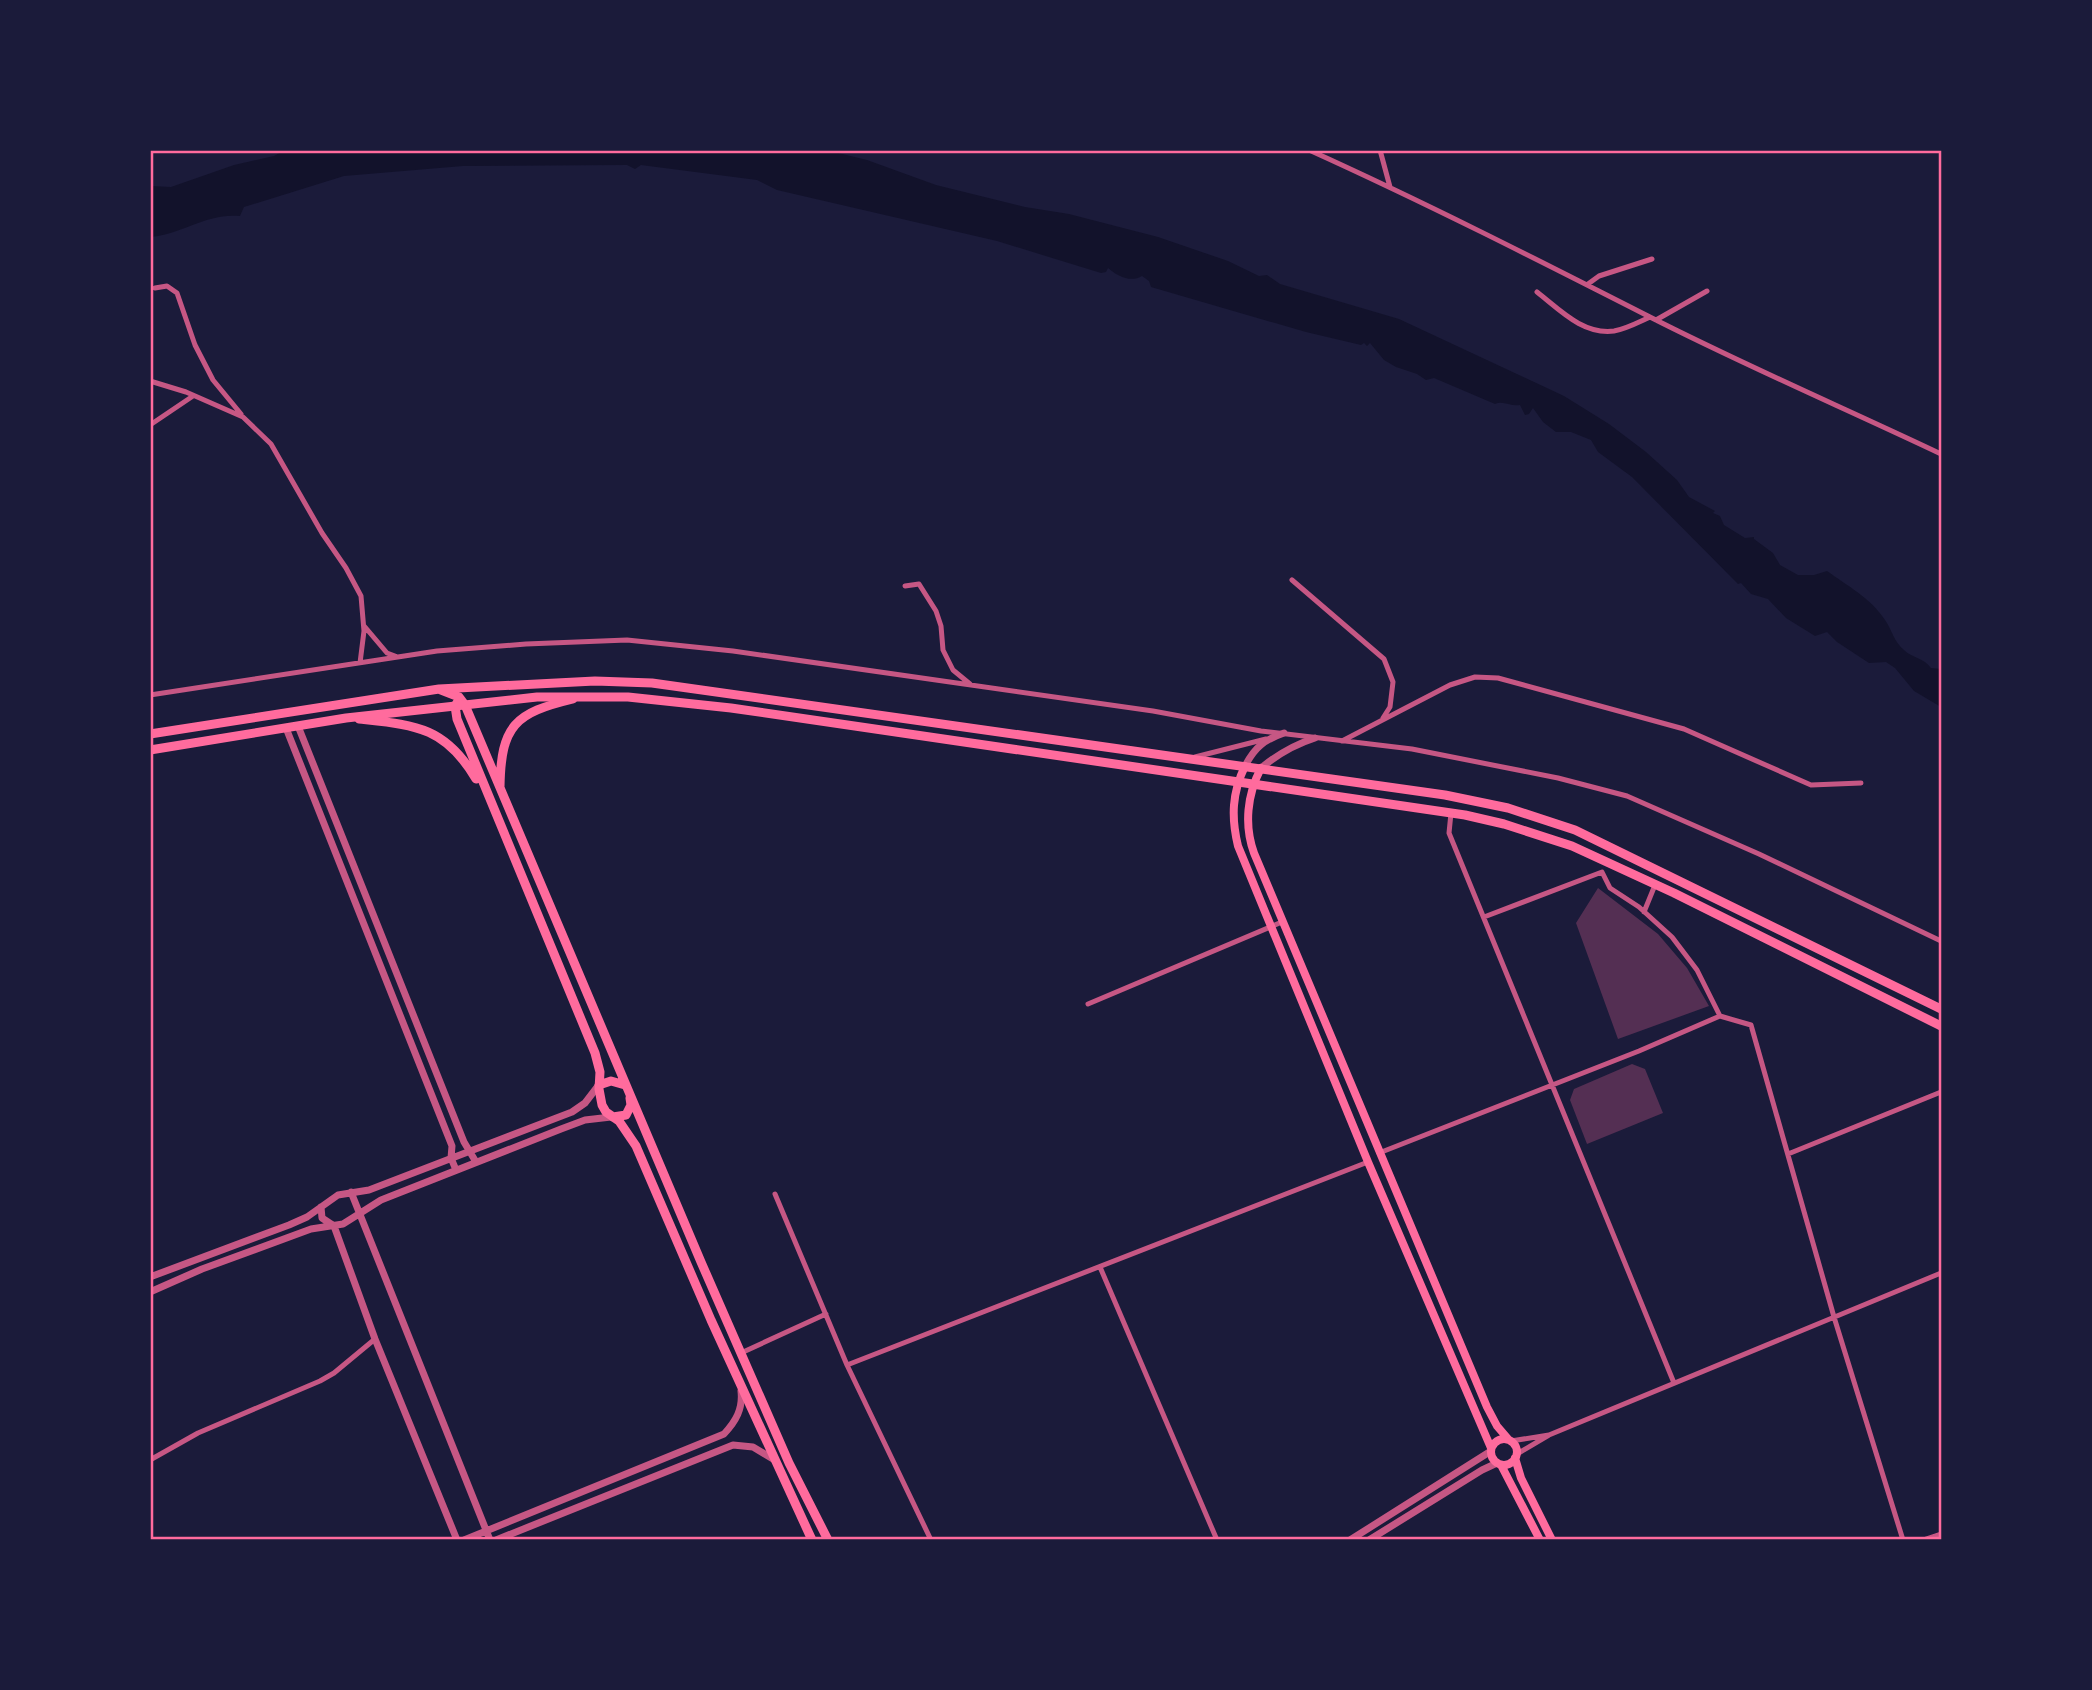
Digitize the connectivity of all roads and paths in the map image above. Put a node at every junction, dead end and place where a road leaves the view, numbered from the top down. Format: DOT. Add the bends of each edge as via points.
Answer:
graph roads {
  1 [pos="1309,150"];
  2 [pos="1380,150"];
  3 [pos="1390,187"];
  4 [pos="1652,259"];
  5 [pos="1588,284"];
  6 [pos="155,288"];
  7 [pos="1707,291"];
  8 [pos="1537,292"];
  9 [pos="1653,318"];
  10 [pos="150,381"];
  11 [pos="193,396"];
  12 [pos="243,416"];
  13 [pos="150,425"];
  14 [pos="1941,454"];
  15 [pos="1292,580"];
  16 [pos="905,586"];
  17 [pos="363,626"];
  18 [pos="398,657"];
  19 [pos="360,663"];
  20 [pos="973,686"];
  21 [pos="470,687"];
  22 [pos="439,689"];
  23 [pos="150,695"];
  24 [pos="585,696"];
  25 [pos="460,702"];
  26 [pos="346,718"];
  27 [pos="1381,721"];
  28 [pos="298,726"];
  29 [pos="286,728"];
  30 [pos="1284,733"];
  31 [pos="150,734"];
  32 [pos="1315,738"];
  33 [pos="1266,739"];
  34 [pos="1342,741"];
  35 [pos="150,750"];
  36 [pos="1188,758"];
  37 [pos="1245,766"];
  38 [pos="1261,768"];
  39 [pos="1237,781"];
  40 [pos="1254,783"];
  41 [pos="1861,783"];
  42 [pos="500,792"];
  43 [pos="491,805"];
  44 [pos="1451,813"];
  45 [pos="1599,860"];
  46 [pos="1602,872"];
  47 [pos="1655,885"];
  48 [pos="1644,912"];
  49 [pos="1484,917"];
  50 [pos="1282,922"];
  51 [pos="1270,927"];
  52 [pos="1941,941"];
  53 [pos="1088,1004"];
  54 [pos="1941,1009"];
  55 [pos="1720,1016"];
  56 [pos="1941,1026"];
  57 [pos="599,1085"];
  58 [pos="625,1085"];
  59 [pos="1553,1085"];
  60 [pos="1941,1092"];
  61 [pos="630,1096"];
  62 [pos="611,1117"];
  63 [pos="471,1151"];
  64 [pos="1379,1153"];
  65 [pos="1788,1154"];
  66 [pos="451,1158"];
  67 [pos="1368,1162"];
  68 [pos="476,1163"];
  69 [pos="456,1170"];
  70 [pos="351,1192"];
  71 [pos="775,1194"];
  72 [pos="321,1206"];
  73 [pos="359,1215"];
  74 [pos="334,1226"];
  75 [pos="1100,1267"];
  76 [pos="1941,1272"];
  77 [pos="150,1277"];
  78 [pos="150,1292"];
  79 [pos="826,1314"];
  80 [pos="1834,1317"];
  81 [pos="375,1339"];
  82 [pos="741,1353"];
  83 [pos="847,1365"];
  84 [pos="1674,1383"];
  85 [pos="741,1387"];
  86 [pos="1549,1435"];
  87 [pos="1510,1440"];
  88 [pos="1491,1450"];
  89 [pos="1516,1456"];
  90 [pos="773,1459"];
  91 [pos="150,1460"];
  92 [pos="1499,1464"];
  93 [pos="486,1531"];
  94 [pos="1941,1534"];
  95 [pos="457,1539"];
  96 [pos="464,1539"];
  97 [pos="490,1539"];
  98 [pos="496,1539"];
  99 [pos="812,1539"];
  100 [pos="828,1539"];
  101 [pos="931,1539"];
  102 [pos="1217,1539"];
  103 [pos="1350,1539"];
  104 [pos="1369,1539"];
  105 [pos="1538,1539"];
  106 [pos="1552,1539"];
  107 [pos="1903,1539"];
  108 [pos="1923,1539"];
  1 -- 3 [label="street"];
  2 -- 3 [label="street"];
  3 -- 5 [label="street"];
  4 -- 5 [label="street"];
  5 -- 9 [label="street"];
  6 -- 12 [label="street" via="167,286 177,293 212,380"];
  7 -- 9 [label="street"];
  8 -- 9 [label="street" via="1595,331 1616,331"];
  9 -- 14 [label="street"];
  10 -- 11 [label="street"];
  11 -- 12 [label="street"];
  11 -- 13 [label="street"];
  12 -- 17 [label="street" via="271,444 346,568 361,596"];
  15 -- 27 [label="street" via="1384,659 1393,682 1390,707"];
  16 -- 20 [label="street" via="919,584 936,611 943,650 953,670"];
  17 -- 18 [label="street" via="387,653"];
  17 -- 19 [label="street"];
  18 -- 19 [label="street"];
  18 -- 20 [label="street" via="627,640"];
  19 -- 23 [label="street"];
  20 -- 30 [label="street"];
  21 -- 22 [label="main road"];
  21 -- 25 [label="main road"];
  21 -- 36 [label="main road" via="652,683"];
  22 -- 25 [label="main road"];
  22 -- 31 [label="main road"];
  24 -- 25 [label="main road"];
  24 -- 39 [label="main road" via="719,706"];
  24 -- 42 [label="main road" via="537,708 522,718 504,745"];
  25 -- 26 [label="main road"];
  25 -- 42 [label="main road"];
  25 -- 43 [label="main road" via="457,719"];
  26 -- 28 [label="main road"];
  26 -- 43 [label="main road" via="426,730 464,758"];
  27 -- 34 [label="street"];
  27 -- 41 [label="street" via="1450,685 1475,677 1499,677 1684,729 1811,785"];
  28 -- 29 [label="main road"];
  28 -- 63 [label="street"];
  29 -- 35 [label="main road"];
  29 -- 66 [label="street" via="452,1146"];
  30 -- 32 [label="street"];
  30 -- 33 [label="street"];
  32 -- 34 [label="street"];
  32 -- 38 [label="street" via="1286,749"];
  33 -- 36 [label="street"];
  33 -- 37 [label="street"];
  34 -- 52 [label="street" via="1425,752 1627,796"];
  36 -- 37 [label="main road"];
  37 -- 38 [label="main road"];
  37 -- 39 [label="main road"];
  38 -- 40 [label="main road"];
  38 -- 54 [label="main road" via="1445,795 1508,808 1575,830"];
  39 -- 40 [label="main road"];
  39 -- 51 [label="main road" via="1233,826"];
  40 -- 44 [label="main road"];
  40 -- 50 [label="main road" via="1249,838"];
  42 -- 58 [label="main road"];
  43 -- 57 [label="main road" via="595,1053"];
  44 -- 45 [label="main road" via="1504,824 1572,846"];
  44 -- 49 [label="street" via="1449,832"];
  45 -- 46 [label="street"];
  45 -- 47 [label="main road"];
  46 -- 48 [label="street" via="1610,888"];
  46 -- 49 [label="street"];
  47 -- 48 [label="street"];
  47 -- 56 [label="main road"];
  48 -- 55 [label="street" via="1672,937 1697,970"];
  49 -- 59 [label="street"];
  50 -- 51 [label="street"];
  50 -- 64 [label="main road"];
  51 -- 53 [label="street"];
  51 -- 67 [label="main road"];
  55 -- 59 [label="street"];
  55 -- 65 [label="street" via="1751,1025"];
  57 -- 58 [label="main road" via="611,1081"];
  57 -- 62 [label="main road" via="602,1105"];
  57 -- 63 [label="street" via="572,1112"];
  58 -- 61 [label="main road"];
  59 -- 64 [label="street"];
  59 -- 84 [label="street"];
  60 -- 65 [label="street"];
  61 -- 62 [label="main road" via="625,1115"];
  61 -- 82 [label="main road"];
  62 -- 68 [label="street" via="585,1120"];
  62 -- 85 [label="main road" via="619,1121 635,1146"];
  63 -- 66 [label="street"];
  63 -- 68 [label="street"];
  64 -- 87 [label="main road" via="1487,1407"];
  65 -- 80 [label="street"];
  66 -- 69 [label="street"];
  66 -- 70 [label="street" via="369,1190"];
  67 -- 75 [label="street"];
  67 -- 88 [label="main road"];
  68 -- 69 [label="street"];
  69 -- 73 [label="street" via="381,1200"];
  70 -- 72 [label="street"];
  70 -- 73 [label="street"];
  71 -- 79 [label="street"];
  72 -- 74 [label="street" via="322,1218"];
  72 -- 77 [label="street" via="289,1225"];
  73 -- 74 [label="street"];
  73 -- 93 [label="street"];
  74 -- 78 [label="street" via="311,1229"];
  74 -- 81 [label="street"];
  75 -- 83 [label="street"];
  75 -- 102 [label="street"];
  76 -- 80 [label="street"];
  79 -- 82 [label="street"];
  79 -- 83 [label="street"];
  80 -- 84 [label="street"];
  80 -- 107 [label="street"];
  81 -- 91 [label="street" via="320,1381 198,1433"];
  81 -- 95 [label="street"];
  82 -- 100 [label="main road"];
  83 -- 101 [label="street"];
  84 -- 86 [label="street"];
  85 -- 90 [label="main road"];
  85 -- 93 [label="street" via="740,1412 724,1434"];
  86 -- 87 [label="street"];
  86 -- 89 [label="street"];
  87 -- 88 [label="main road" via="1496,1441"];
  87 -- 89 [label="main road" via="1516,1446"];
  88 -- 92 [label="main road"];
  88 -- 103 [label="street"];
  89 -- 92 [label="main road" via="1509,1464"];
  89 -- 106 [label="main road" via="1521,1478"];
  90 -- 98 [label="street" via="752,1447 733,1445"];
  90 -- 99 [label="main road"];
  92 -- 104 [label="street"];
  92 -- 105 [label="main road"];
  93 -- 96 [label="street"];
  93 -- 97 [label="street"];
  94 -- 108 [label="street"];
}
